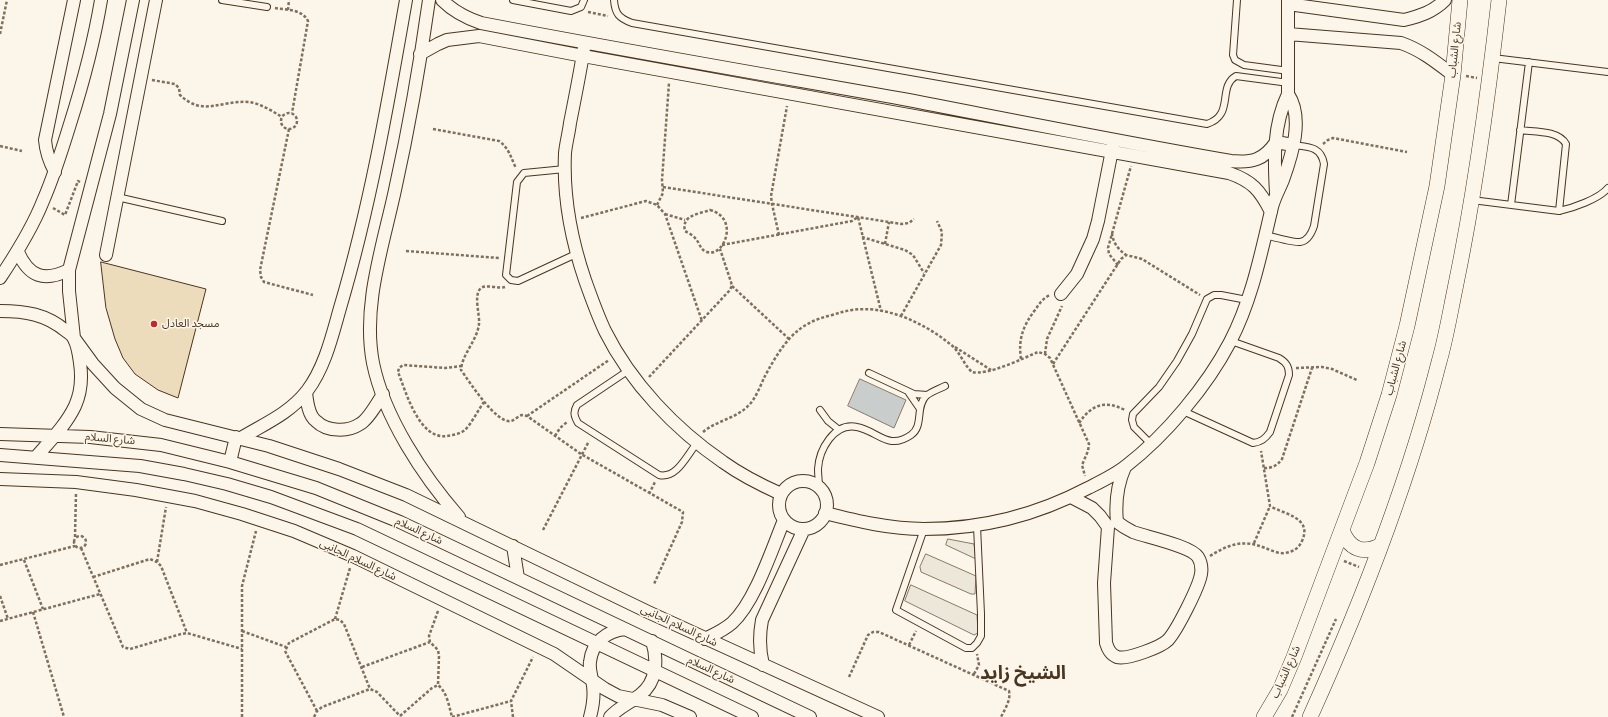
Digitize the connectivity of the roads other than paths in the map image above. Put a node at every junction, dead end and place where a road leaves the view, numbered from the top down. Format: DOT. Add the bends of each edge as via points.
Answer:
graph roads {
  1 [pos="74,0"];
  2 [pos="101,0"];
  3 [pos="133,0"];
  4 [pos="156,0"];
  5 [pos="222,0"];
  6 [pos="406,0"];
  7 [pos="429,0"];
  8 [pos="442,0"];
  9 [pos="513,0"];
  10 [pos="584,0"];
  11 [pos="614,0"];
  12 [pos="1237,0"];
  13 [pos="1445,0"];
  14 [pos="1460,0"];
  15 [pos="1499,0"];
  16 [pos="1288,2"];
  17 [pos="266,7"];
  18 [pos="481,23"];
  19 [pos="1288,34"];
  20 [pos="479,36"];
  21 [pos="584,43"];
  22 [pos="420,54"];
  23 [pos="583,56"];
  24 [pos="1492,58"];
  25 [pos="1529,62"];
  26 [pos="738,69"];
  27 [pos="1608,72"];
  28 [pos="1452,75"];
  29 [pos="1288,83"];
  30 [pos="737,84"];
  31 [pos="898,98"];
  32 [pos="957,109"];
  33 [pos="896,112"];
  34 [pos="954,123"];
  35 [pos="1520,130"];
  36 [pos="1276,142"];
  37 [pos="1293,145"];
  38 [pos="1113,146"];
  39 [pos="565,169"];
  40 [pos="55,172"];
  41 [pos="1608,188"];
  42 [pos="1276,194"];
  43 [pos="117,197"];
  44 [pos="1472,200"];
  45 [pos="1511,205"];
  46 [pos="1559,211"];
  47 [pos="1271,212"];
  48 [pos="222,221"];
  49 [pos="1266,236"];
  50 [pos="18,252"];
  51 [pos="576,254"];
  52 [pos="106,255"];
  53 [pos="69,270"];
  54 [pos="0,278"];
  55 [pos="1061,294"];
  56 [pos="1247,300"];
  57 [pos="0,311"];
  58 [pos="74,338"];
  59 [pos="1231,341"];
  60 [pos="629,370"];
  61 [pos="869,373"];
  62 [pos="944,386"];
  63 [pos="306,392"];
  64 [pos="908,392"];
  65 [pos="383,394"];
  66 [pos="927,395"];
  67 [pos="920,409"];
  68 [pos="820,410"];
  69 [pos="1183,411"];
  70 [pos="838,429"];
  71 [pos="0,434"];
  72 [pos="54,436"];
  73 [pos="238,438"];
  74 [pos="697,443"];
  75 [pos="1151,444"];
  76 [pos="0,455"];
  77 [pos="36,457"];
  78 [pos="230,462"];
  79 [pos="1126,466"];
  80 [pos="0,479"];
  81 [pos="819,488"];
  82 [pos="781,494"];
  83 [pos="1071,497"];
  84 [pos="825,513"];
  85 [pos="784,520"];
  86 [pos="462,521"];
  87 [pos="1113,525"];
  88 [pos="977,526"];
  89 [pos="804,529"];
  90 [pos="924,529"];
  91 [pos="1342,530"];
  92 [pos="1381,545"];
  93 [pos="514,546"];
  94 [pos="518,578"];
  95 [pos="750,598"];
  96 [pos="768,607"];
  97 [pos="625,629"];
  98 [pos="705,639"];
  99 [pos="652,641"];
  100 [pos="597,644"];
  101 [pos="762,665"];
  102 [pos="655,672"];
  103 [pos="592,680"];
  104 [pos="633,700"];
  105 [pos="590,717"];
  106 [pos="610,717"];
  107 [pos="690,717"];
  108 [pos="752,717"];
  109 [pos="810,717"];
  110 [pos="878,717"];
  111 [pos="1264,717"];
  112 [pos="1310,717"];
  1 -- 40 [label="street" via="45,140 49,162"];
  2 -- 40 [label="street" via="95,36"];
  3 -- 53 [label="street" via="110,114"];
  4 -- 43 [label="street"];
  5 -- 17 [label="lane"];
  6 -- 63 [label="street" via="372,182 349,280 325,360"];
  7 -- 22 [label="street"];
  8 -- 18 [label="street" via="467,18"];
  9 -- 10 [label="lane" via="571,11 581,7"];
  11 -- 29 [label="lane" via="616,11 622,19 632,23 1206,124 1220,116 1228,84 1236,76"];
  12 -- 29 [label="lane" via="1233,55 1235,60"];
  13 -- 16 [label="street" via="1422,16 1404,20"];
  14 -- 28 [label="street, شارع الشباب"];
  15 -- 24 [label="street"];
  16 -- 19 [label="street"];
  18 -- 20 [label="street"];
  18 -- 21 [label="street"];
  19 -- 28 [label="street" via="1401,43 1430,57"];
  19 -- 29 [label="street"];
  20 -- 22 [label="street" via="448,40"];
  20 -- 23 [label="street"];
  21 -- 23 [label="street"];
  21 -- 26 [label="street"];
  22 -- 65 [label="street" via="372,302 373,363"];
  23 -- 30 [label="street"];
  23 -- 39 [label="street" via="565,151"];
  24 -- 25 [label="lane"];
  24 -- 44 [label="street"];
  25 -- 27 [label="lane"];
  25 -- 35 [label="lane"];
  26 -- 30 [label="street"];
  26 -- 31 [label="street"];
  28 -- 91 [label="street, شارع الشباب" via="1437,186 1407,326 1377,433"];
  29 -- 36 [label="street" via="1280,112"];
  29 -- 37 [label="street" via="1296,118"];
  30 -- 33 [label="street"];
  31 -- 32 [label="street"];
  31 -- 33 [label="street"];
  32 -- 34 [label="street"];
  32 -- 38 [label="street"];
  33 -- 34 [label="street"];
  34 -- 38 [label="street"];
  35 -- 45 [label="lane"];
  35 -- 46 [label="lane" via="1554,135 1563,139 1566,144"];
  36 -- 37 [label="street"];
  36 -- 38 [label="street" via="1269,153 1244,162"];
  36 -- 42 [label="street"];
  37 -- 42 [label="street"];
  37 -- 49 [label="lane" via="1312,148 1319,151 1323,157 1314,226 1306,239 1300,242"];
  38 -- 47 [label="street" via="1134,156 1229,173 1243,178 1255,186"];
  38 -- 55 [label="street" via="1093,239 1077,274"];
  39 -- 51 [label="street"];
  39 -- 51 [label="lane" via="524,173 517,182 506,275 511,280 518,280"];
  40 -- 50 [label="street"];
  41 -- 46 [label="lane" via="1600,195"];
  42 -- 47 [label="street"];
  43 -- 48 [label="lane"];
  43 -- 52 [label="street"];
  44 -- 45 [label="lane"];
  44 -- 92 [label="street" via="1440,361 1413,454"];
  45 -- 46 [label="lane"];
  47 -- 49 [label="street"];
  49 -- 56 [label="street"];
  50 -- 53 [label="street" via="23,264 33,272 45,276 58,276"];
  50 -- 54 [label="street"];
  51 -- 60 [label="street" via="595,309"];
  53 -- 58 [label="street"];
  56 -- 59 [label="street"];
  56 -- 75 [label="lane" via="1221,295 1207,299 1177,361 1159,386 1133,414 1134,427"];
  57 -- 58 [label="street, شارع السلام الجانبى" via="40,315 59,325"];
  58 -- 72 [label="street" via="81,370 80,388 76,405"];
  58 -- 73 [label="street, شارع السلام الجانبى" via="115,388 141,409 165,420"];
  59 -- 69 [label="street" via="1217,366"];
  59 -- 69 [label="lane" via="1280,358 1289,368 1289,375 1266,438 1253,444"];
  60 -- 74 [label="street" via="640,386 676,425"];
  60 -- 74 [label="lane" via="577,405 574,418 578,423 659,475 671,475 676,471"];
  61 -- 64 [label="lane"];
  62 -- 66 [label="lane"];
  63 -- 65 [label="street" via="307,405 315,421 330,429 346,430 361,424"];
  63 -- 73 [label="street" via="291,408 274,420"];
  64 -- 66 [label="lane" via="920,396"];
  64 -- 67 [label="lane"];
  65 -- 86 [label="street" via="409,450 442,499"];
  66 -- 67 [label="lane"];
  67 -- 70 [label="lane" via="918,426 913,434 893,442 857,426"];
  68 -- 70 [label="lane"];
  69 -- 75 [label="street"];
  70 -- 81 [label="lane" via="822,455 818,468"];
  71 -- 72 [label="street, شارع السلام"];
  72 -- 77 [label="street"];
  72 -- 78 [label="street, شارع السلام" via="126,440 189,451"];
  73 -- 78 [label="street"];
  73 -- 86 [label="street, شارع السلام الجانبى" via="339,469 406,495"];
  74 -- 82 [label="street" via="751,480"];
  75 -- 79 [label="street"];
  76 -- 77 [label="street"];
  77 -- 100 [label="street" via="140,466 227,484 271,497 357,530"];
  78 -- 94 [label="street, شارع السلام" via="359,504"];
  79 -- 83 [label="street"];
  79 -- 87 [label="street" via="1119,483"];
  80 -- 103 [label="street, شارع السلام الجانبى" via="76,482 136,490 195,502 294,531 353,556 538,646"];
  81 -- 82 [label="street" via="812,482 798,482 786,487"];
  81 -- 84 [label="street" via="827,504"];
  82 -- 85 [label="street" via="778,504"];
  83 -- 87 [label="street" via="1092,508"];
  83 -- 88 [label="street" via="1044,509"];
  84 -- 89 [label="street" via="821,521"];
  84 -- 90 [label="street" via="877,525"];
  85 -- 89 [label="street" via="793,527"];
  85 -- 95 [label="street"];
  86 -- 93 [label="street, شارع السلام الجانبى"];
  87 -- 87 [label="street" via="1104,583 1106,643 1110,652 1118,657 1127,657 1158,647 1167,640 1194,592 1201,576 1202,565 1190,550"];
  88 -- 90 [label="street"];
  88 -- 90 [label="lane" via="981,636 972,648 966,648 898,612 896,607"];
  89 -- 96 [label="street"];
  91 -- 92 [label="street" via="1348,542 1358,549 1374,549"];
  91 -- 111 [label="street, شارع الشباب" via="1280,690"];
  92 -- 112 [label="street" via="1364,569 1342,644"];
  93 -- 94 [label="street"];
  93 -- 98 [label="street, شارع السلام الجانبى"];
  94 -- 97 [label="street, شارع السلام"];
  95 -- 96 [label="street"];
  95 -- 98 [label="street" via="732,623"];
  96 -- 101 [label="street" via="759,635"];
  97 -- 99 [label="street, شارع السلام"];
  97 -- 100 [label="street" via="609,633"];
  98 -- 101 [label="street, شارع السلام الجانبى"];
  99 -- 102 [label="street"];
  99 -- 109 [label="street, شارع السلام"];
  100 -- 102 [label="street"];
  100 -- 103 [label="street" via="590,662"];
  101 -- 110 [label="street, شارع السلام الجانبى"];
  102 -- 104 [label="street" via="647,688"];
  102 -- 108 [label="street"];
  103 -- 104 [label="street, شارع السلام الجانبى" via="618,696"];
  103 -- 105 [label="street" via="593,704"];
  104 -- 106 [label="street"];
  104 -- 107 [label="street, شارع السلام الجانبى" via="662,705"];
}
